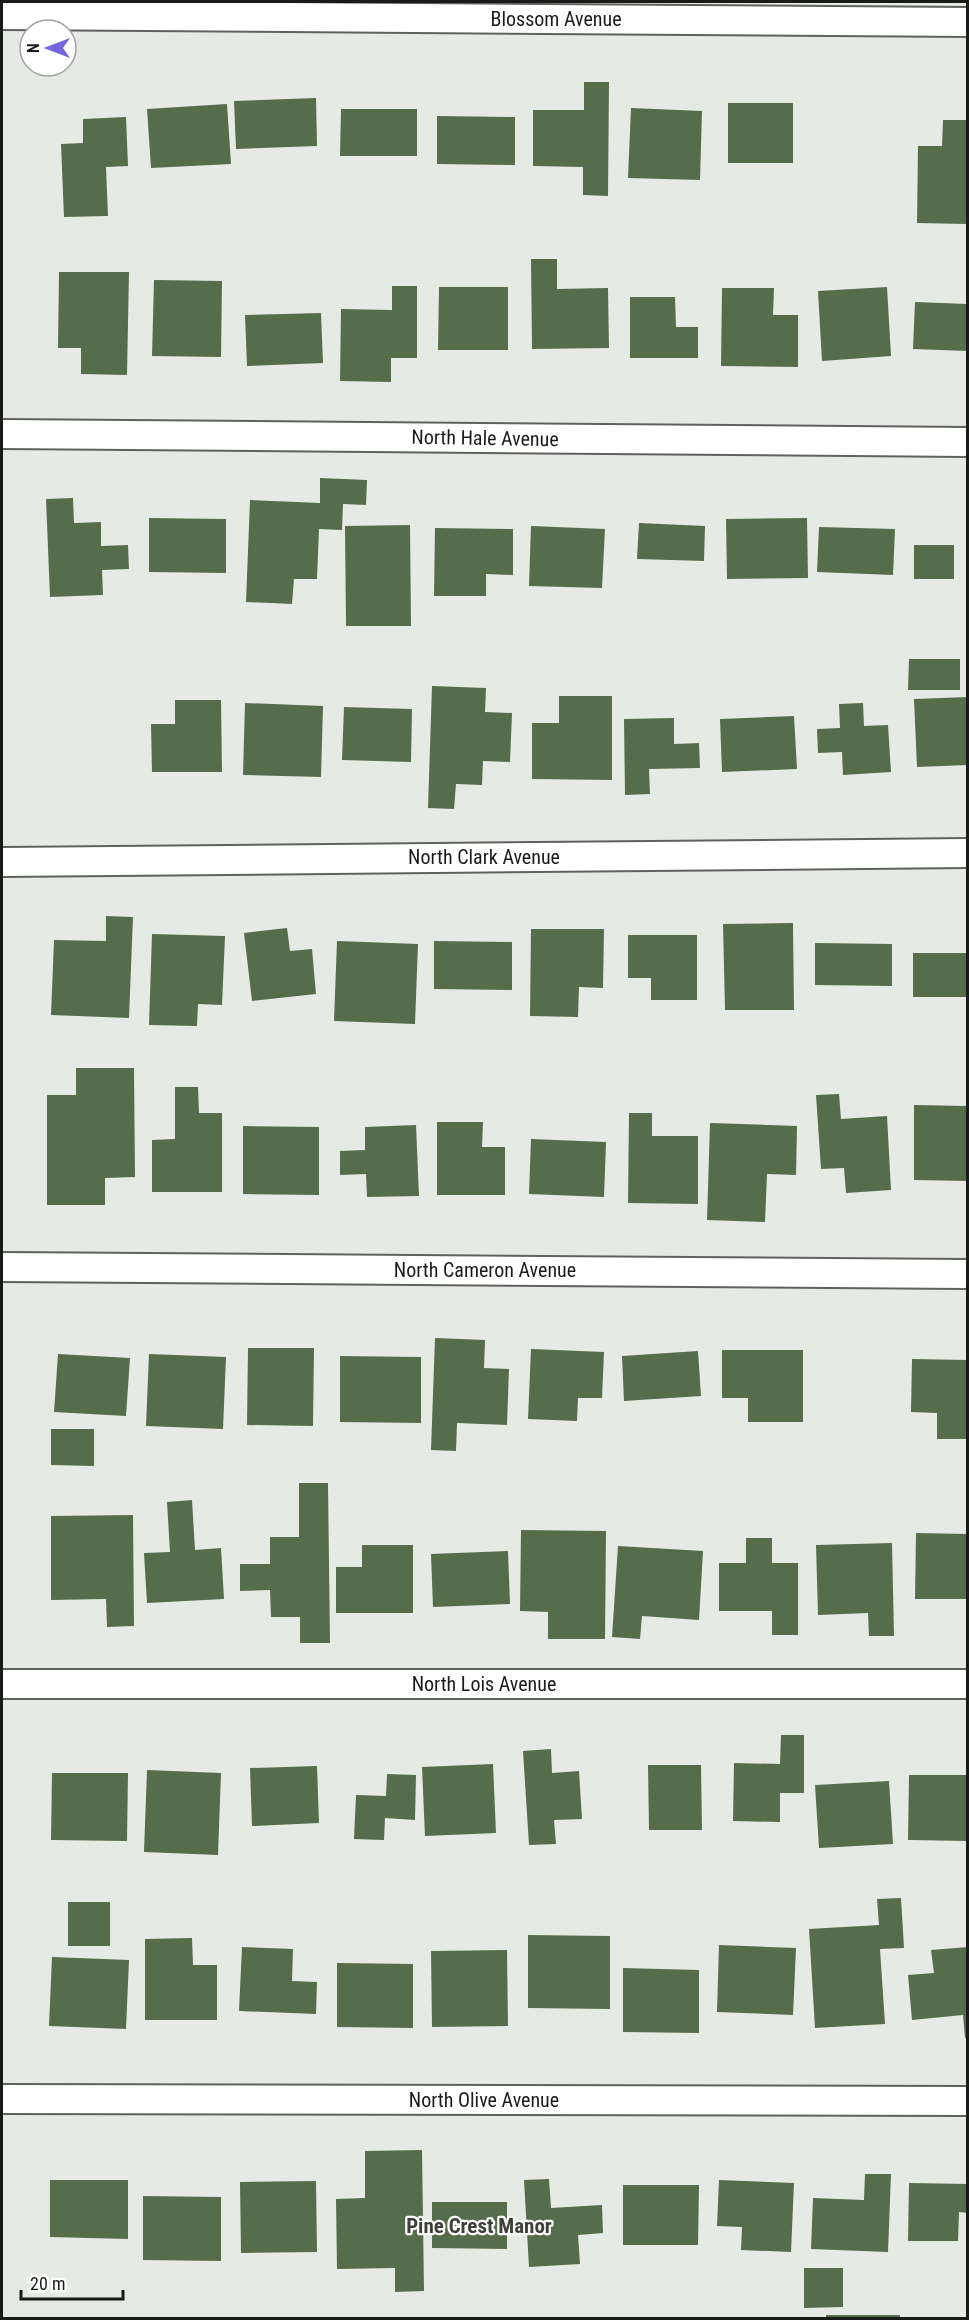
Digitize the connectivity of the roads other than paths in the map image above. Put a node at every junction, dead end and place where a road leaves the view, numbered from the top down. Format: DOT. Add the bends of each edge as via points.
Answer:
graph roads {
  1 [pos="2,15"];
  2 [pos="968,22"];
  3 [pos="2,434"];
  4 [pos="968,442"];
  5 [pos="968,853"];
  6 [pos="2,861"];
  7 [pos="2,1267"];
  8 [pos="968,1274"];
  9 [pos="2,1684"];
  10 [pos="968,1684"];
  11 [pos="2,2099"];
  12 [pos="968,2101"];
  1 -- 2 [label="street, Blossom Avenue"];
  3 -- 4 [label="street, North Hale Avenue"];
  5 -- 6 [label="street, North Clark Avenue"];
  7 -- 8 [label="street, North Cameron Avenue"];
  9 -- 10 [label="street, North Lois Avenue"];
  11 -- 12 [label="street, North Olive Avenue"];
}
